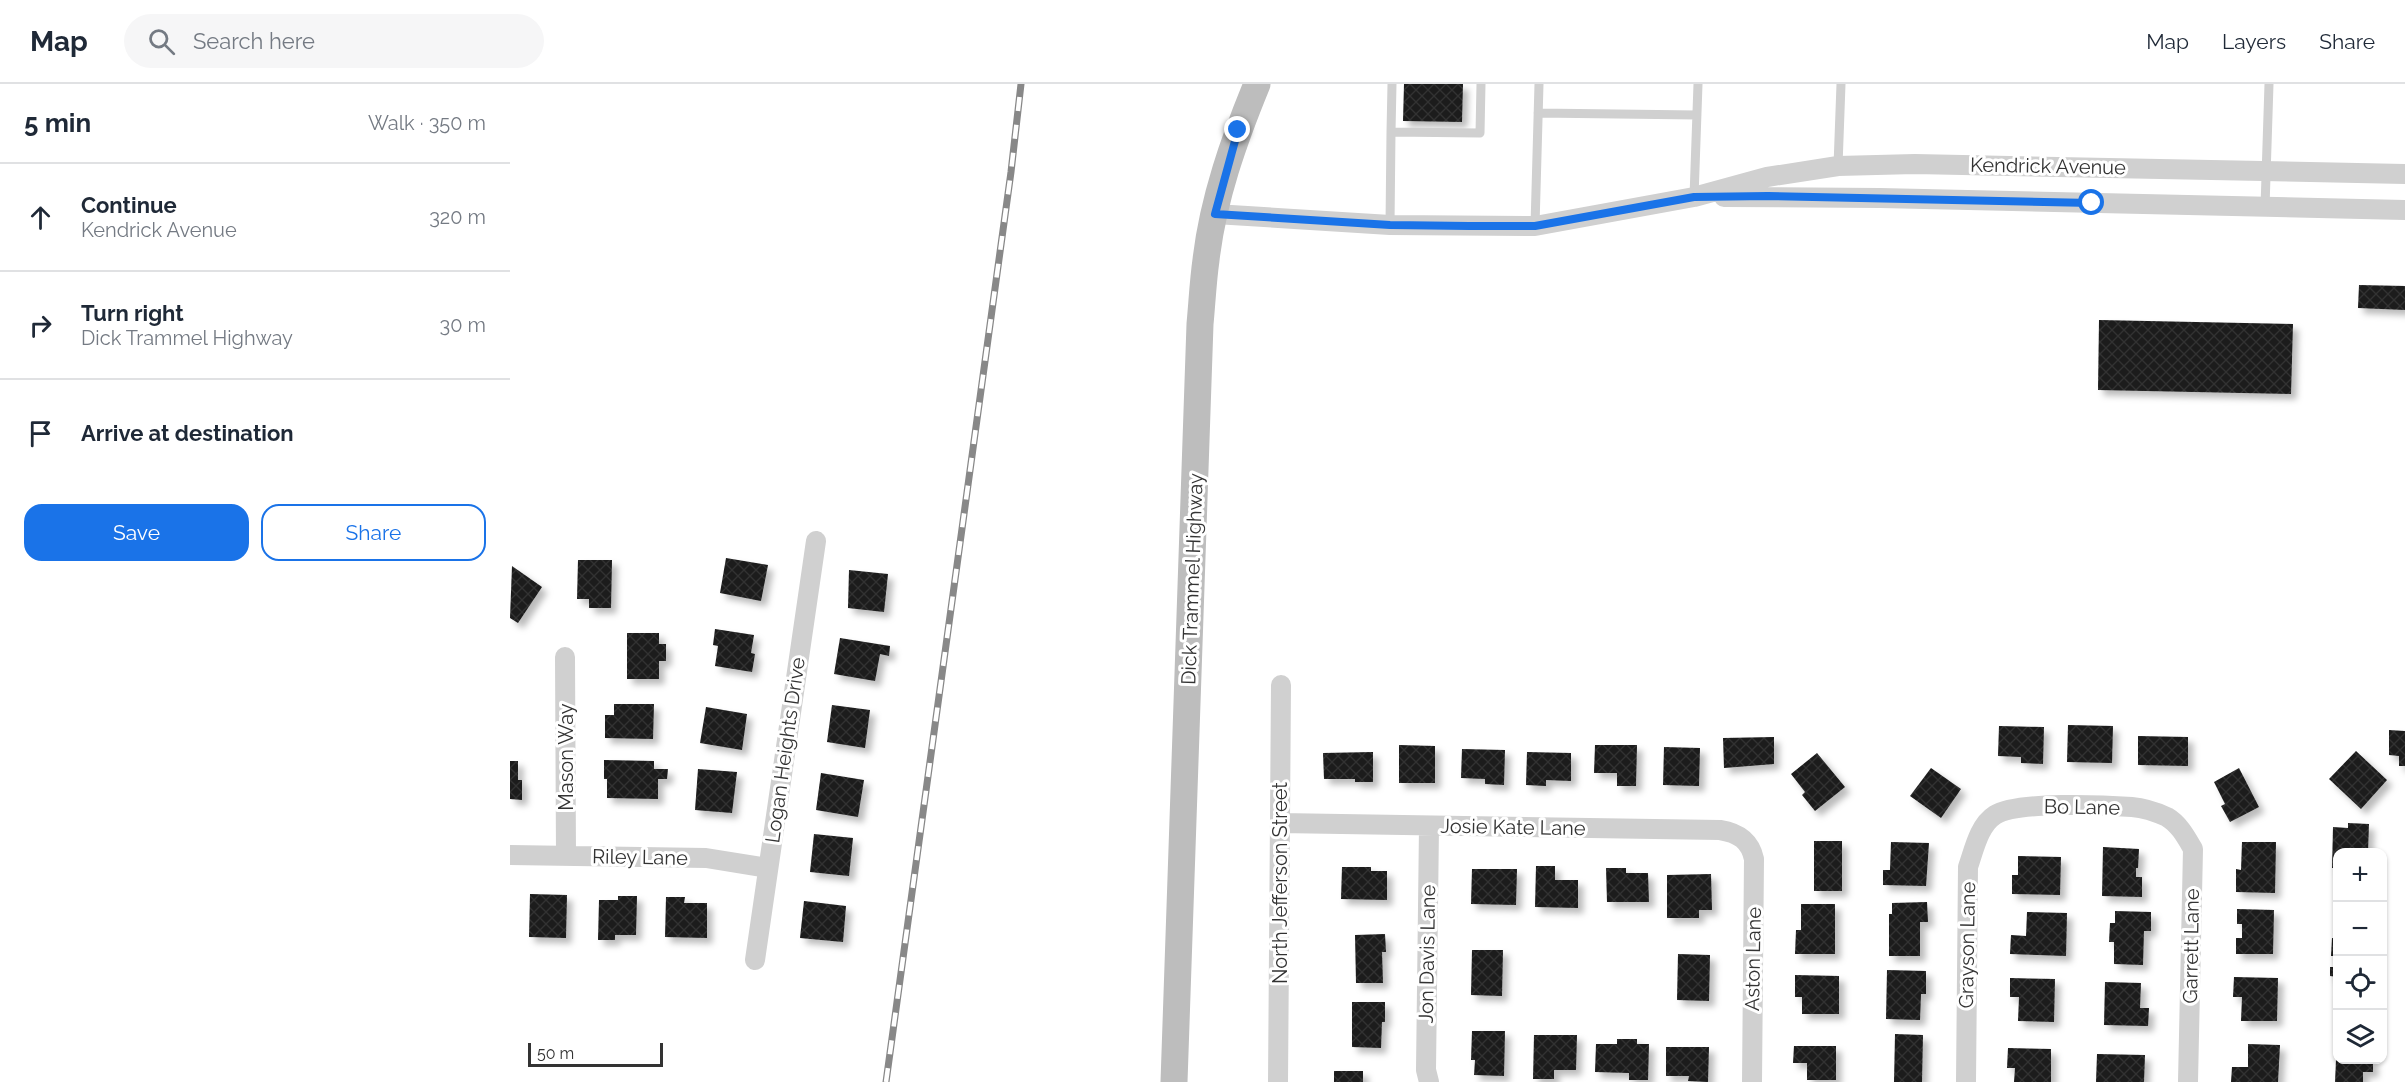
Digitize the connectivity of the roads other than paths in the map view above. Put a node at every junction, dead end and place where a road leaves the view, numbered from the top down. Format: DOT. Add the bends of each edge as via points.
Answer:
graph roads {
  1 [pos="1257,84"];
  2 [pos="1392,84"];
  3 [pos="1481,84"];
  4 [pos="1539,84"];
  5 [pos="1698,84"];
  6 [pos="1841,84"];
  7 [pos="2269,84"];
  8 [pos="1538,113"];
  9 [pos="1697,115"];
  10 [pos="1391,132"];
  11 [pos="1838,166"];
  12 [pos="2267,171"];
  13 [pos="2405,174"];
  14 [pos="1694,197"];
  15 [pos="2265,207"];
  16 [pos="2405,210"];
  17 [pos="1215,214"];
  18 [pos="1390,225"];
  19 [pos="1535,226"];
  20 [pos="816,541"];
  21 [pos="566,657"];
  22 [pos="1281,685"];
  23 [pos="1994,815"];
  24 [pos="2170,819"];
  25 [pos="1280,823"];
  26 [pos="1429,826"];
  27 [pos="1744,839"];
  28 [pos="510,855"];
  29 [pos="566,856"];
  30 [pos="768,868"];
  31 [pos="755,960"];
  32 [pos="1174,1082"];
  33 [pos="1278,1082"];
  34 [pos="1430,1082"];
  35 [pos="1752,1082"];
  36 [pos="1966,1082"];
  37 [pos="2188,1082"];
  1 -- 17 [label="main road, Dick Trammel Highway" via="1238,130"];
  2 -- 10 [label="lane"];
  3 -- 10 [label="lane" via="1480,133"];
  4 -- 8 [label="lane"];
  5 -- 9 [label="lane"];
  6 -- 11 [label="lane"];
  7 -- 12 [label="lane"];
  8 -- 9 [label="lane"];
  8 -- 19 [label="lane"];
  9 -- 14 [label="lane"];
  10 -- 18 [label="lane"];
  11 -- 12 [label="street, Kendrick Avenue"];
  11 -- 14 [label="street, Kendrick Avenue" via="1767,177"];
  12 -- 13 [label="street, Kendrick Avenue"];
  12 -- 15 [label="lane"];
  14 -- 15 [label="street, Kendrick Avenue"];
  14 -- 19 [label="street, Kendrick Avenue"];
  15 -- 16 [label="street, Kendrick Avenue"];
  17 -- 18 [label="street, Kendrick Avenue"];
  17 -- 32 [label="main road, Dick Trammel Highway" via="1200,324"];
  18 -- 19 [label="street, Kendrick Avenue"];
  20 -- 30 [label="street, Logan Heights Drive"];
  21 -- 29 [label="street, Mason Way"];
  22 -- 25 [label="street, North Jefferson Street"];
  23 -- 24 [label="street, Bo Lane" via="2020,806 2133,807"];
  23 -- 36 [label="street, Grayson Lane" via="1978,836 1968,867"];
  24 -- 37 [label="street, Garrett Lane" via="2193,849"];
  25 -- 26 [label="street, Josie Kate Lane"];
  25 -- 33 [label="street, North Jefferson Street"];
  26 -- 27 [label="street, Josie Kate Lane" via="1720,830 1734,832"];
  26 -- 34 [label="street, Jon Davis Lane" via="1426,1070"];
  27 -- 35 [label="street, Aston Lane" via="1754,859"];
  28 -- 29 [label="street, Riley Lane"];
  29 -- 30 [label="street, Riley Lane" via="706,858"];
  30 -- 31 [label="street, Logan Heights Drive"];
}
